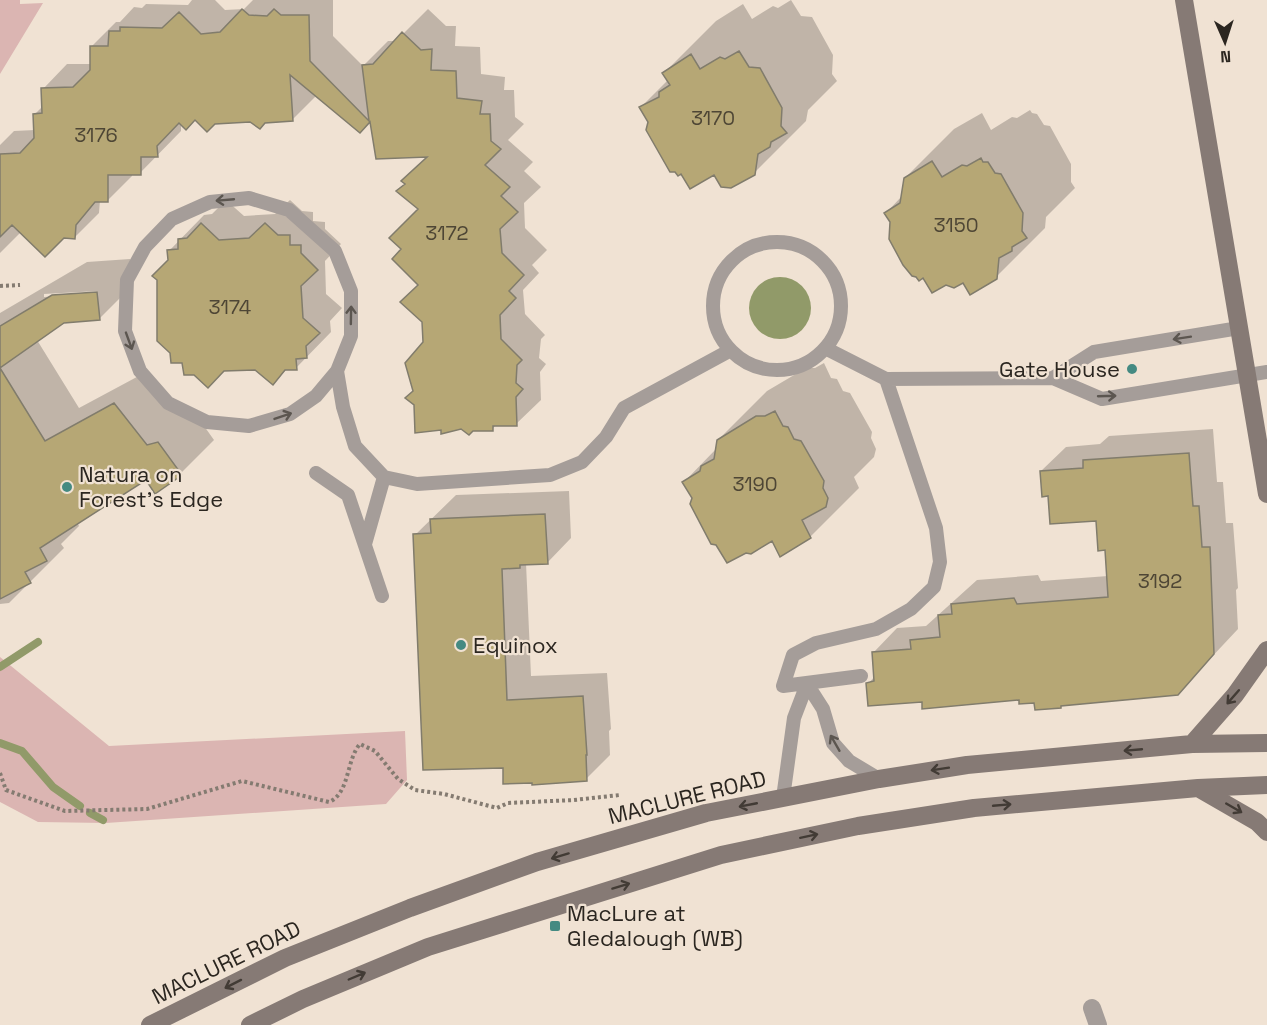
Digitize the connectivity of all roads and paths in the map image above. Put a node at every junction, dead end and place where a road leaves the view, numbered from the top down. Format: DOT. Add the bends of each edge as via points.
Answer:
graph roads {
  1 [pos="1184,0"];
  2 [pos="20,285"];
  3 [pos="0,286"];
  4 [pos="1239,328"];
  5 [pos="827,349"];
  6 [pos="729,351"];
  7 [pos="337,371"];
  8 [pos="1267,372"];
  9 [pos="1247,375"];
  10 [pos="1053,378"];
  11 [pos="886,379"];
  12 [pos="316,473"];
  13 [pos="384,477"];
  14 [pos="1267,494"];
  15 [pos="365,544"];
  16 [pos="382,596"];
  17 [pos="1267,650"];
  18 [pos="861,676"];
  19 [pos="807,684"];
  20 [pos="1267,743"];
  21 [pos="1192,744"];
  22 [pos="0,773"];
  23 [pos="879,779"];
  24 [pos="1267,785"];
  25 [pos="1198,788"];
  26 [pos="620,795"];
  27 [pos="783,798"];
  28 [pos="1267,832"];
  29 [pos="1092,1008"];
  30 [pos="150,1025"];
  31 [pos="250,1025"];
  32 [pos="1098,1025"];
  1 -- 4 [label="main road"];
  2 -- 3 [label="path"];
  4 -- 9 [label="main road"];
  4 -- 10 [label="lane, one-way" via="1094,352"];
  5 -- 6 [label="lane" via="799,368 761,370"];
  5 -- 6 [label="lane" via="841,321 841,293 830,268 810,250 782,242 748,248 724,269 713,296 714,322"];
  5 -- 11 [label="lane"];
  6 -- 13 [label="lane" via="624,408 606,437 582,462 550,475 417,484"];
  7 -- 7 [label="lane, one-way" via="351,336 351,291 335,251 289,210 249,198 210,202 172,219 145,247 127,280 125,331 140,371 168,403 207,422 249,426 290,414 316,396"];
  7 -- 13 [label="lane" via="354,446"];
  8 -- 9 [label="lane"];
  10 -- 9 [label="lane, one-way" via="1102,399"];
  9 -- 14 [label="main road"];
  10 -- 11 [label="lane"];
  11 -- 19 [label="lane" via="936,528 940,562 934,587 911,609 876,629 816,644 793,655 783,686"];
  12 -- 15 [label="lane" via="348,495"];
  13 -- 15 [label="lane"];
  15 -- 16 [label="lane"];
  17 -- 21 [label="main road, one-way" via="1235,695"];
  18 -- 19 [label="lane"];
  23 -- 19 [label="lane, one-way" via="849,761 832,743 823,709"];
  19 -- 27 [label="lane" via="794,718"];
  20 -- 21 [label="main road, MACLURE ROAD"];
  21 -- 23 [label="main road, MACLURE ROAD, one-way" via="966,765"];
  22 -- 26 [label="path" via="6,790 65,811 147,809 242,781 329,802 341,793 360,744 375,751 398,779 415,790 497,808 508,803"];
  23 -- 27 [label="main road, MACLURE ROAD"];
  24 -- 25 [label="main road"];
  25 -- 28 [label="main road, one-way" via="1257,822"];
  31 -- 25 [label="main road, one-way" via="428,947 721,855 858,826 974,808"];
  27 -- 30 [label="main road, MACLURE ROAD, one-way" via="706,813 537,862 285,958"];
  29 -- 32 [label="street"];
}
